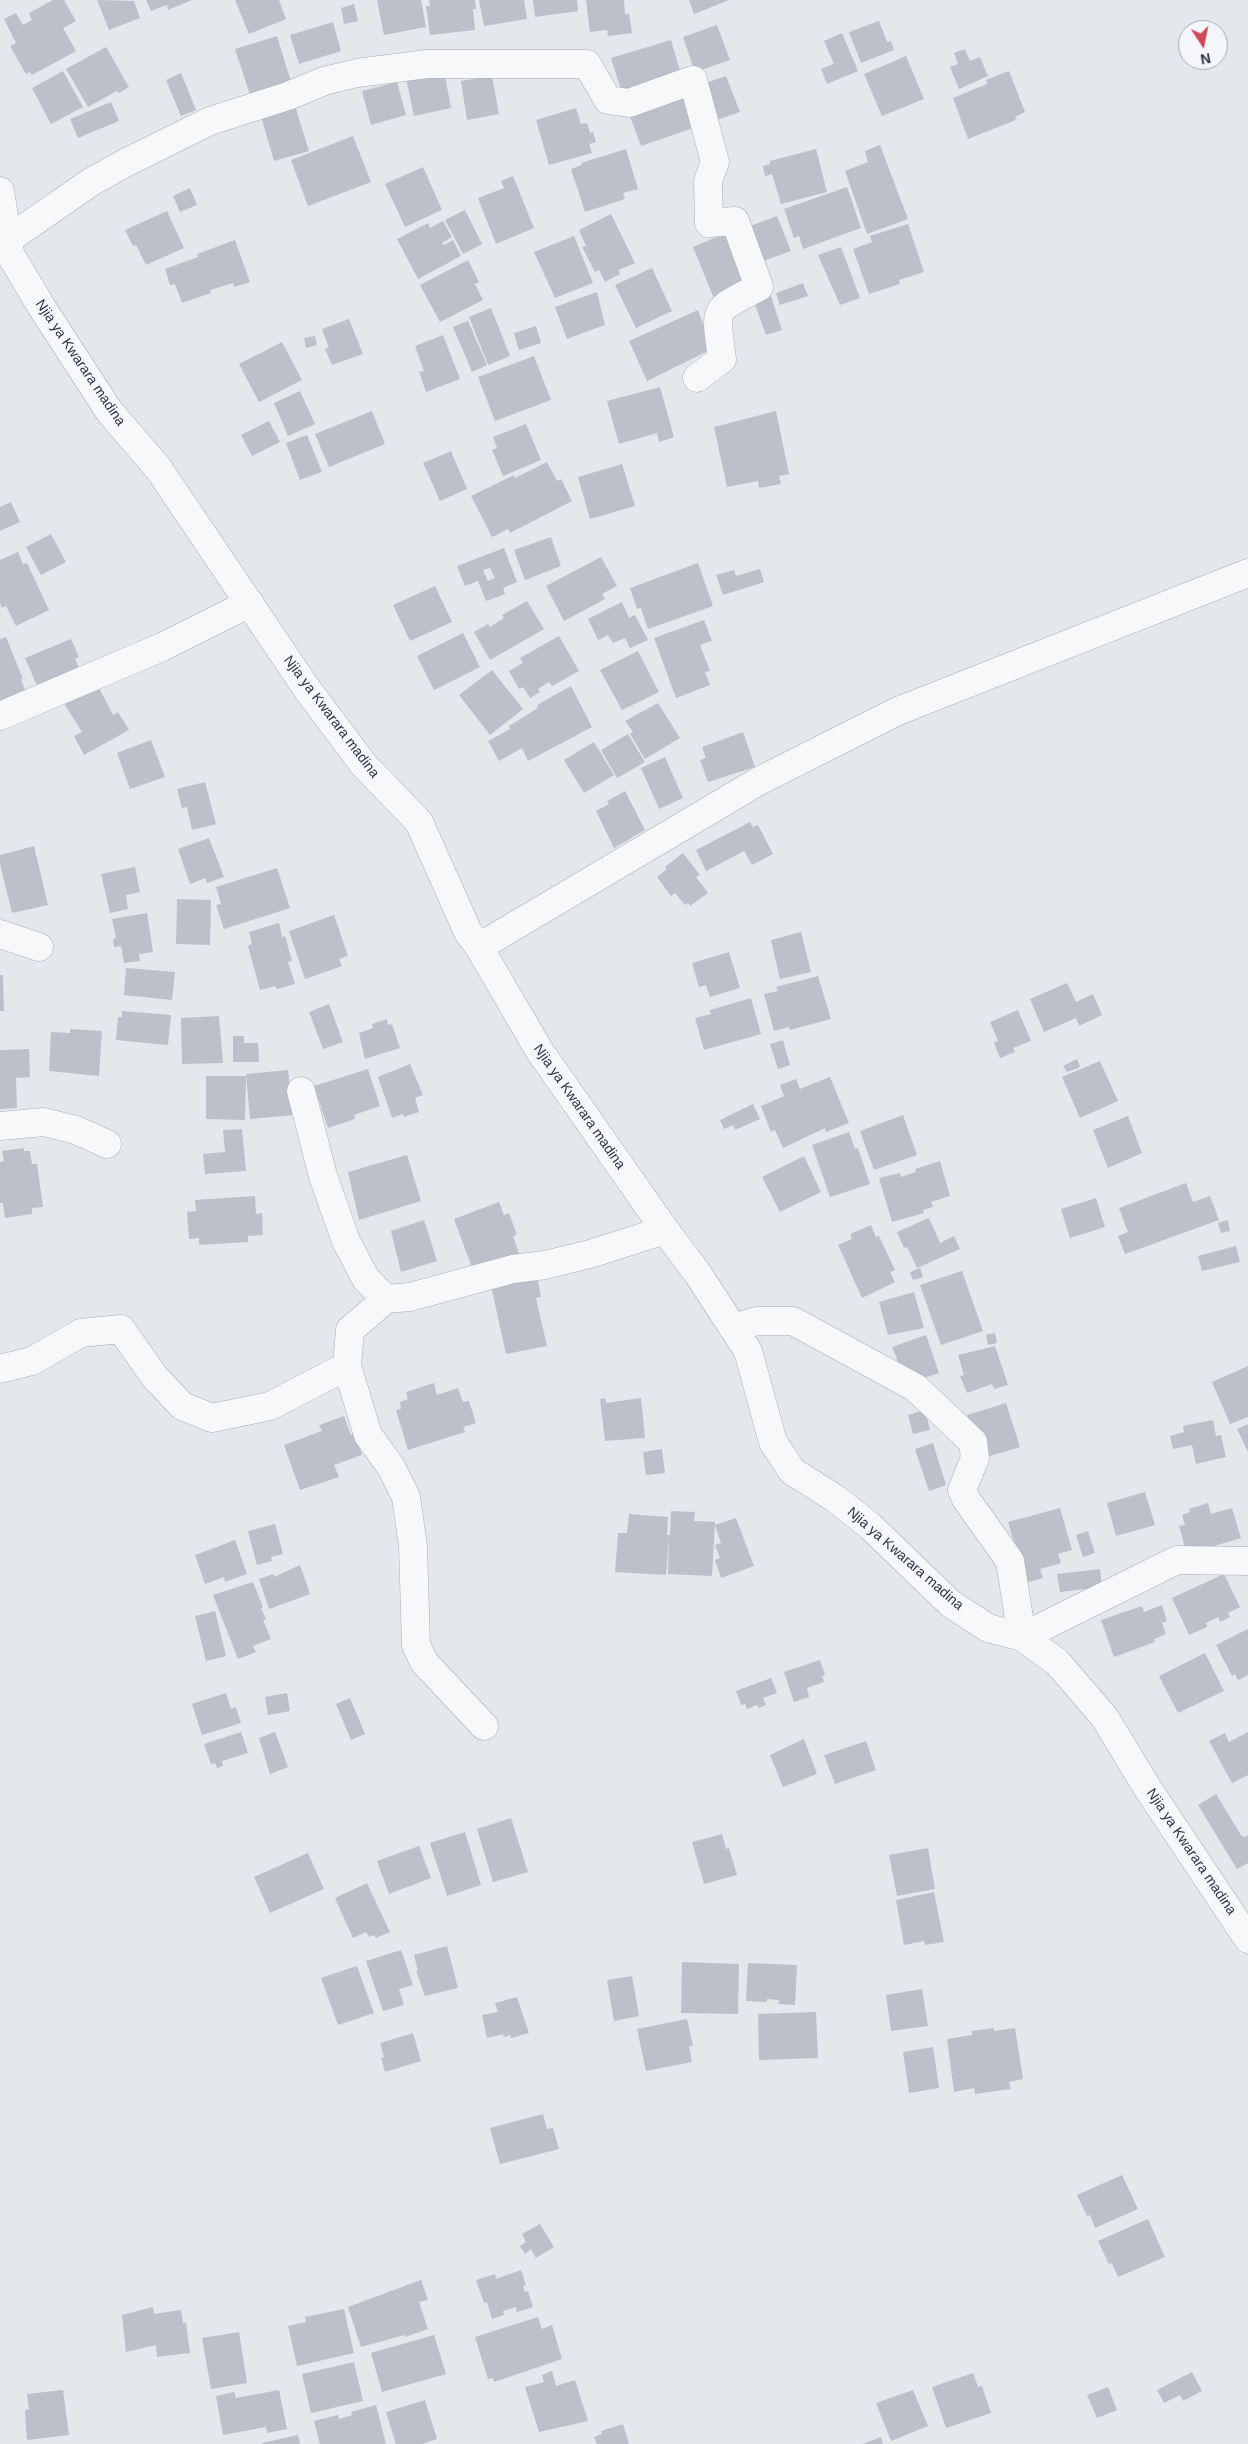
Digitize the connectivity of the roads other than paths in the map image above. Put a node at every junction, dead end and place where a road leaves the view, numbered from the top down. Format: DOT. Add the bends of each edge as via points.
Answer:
graph roads {
  1 [pos="0,191"];
  2 [pos="5,252"];
  3 [pos="697,378"];
  4 [pos="1248,573"];
  5 [pos="250,603"];
  6 [pos="0,716"];
  7 [pos="0,934"];
  8 [pos="39,947"];
  9 [pos="479,947"];
  10 [pos="301,1091"];
  11 [pos="0,1126"];
  12 [pos="108,1144"];
  13 [pos="665,1230"];
  14 [pos="386,1299"];
  15 [pos="734,1328"];
  16 [pos="347,1366"];
  17 [pos="0,1369"];
  18 [pos="1248,1561"];
  19 [pos="1022,1637"];
  20 [pos="484,1726"];
  21 [pos="1245,1927"];
  1 -- 2 [label="street, Njia ya Kwarara madina"];
  2 -- 3 [label="street" via="91,182 210,121 324,81 357,73 427,64 587,64 608,100 629,103 693,80 715,162 708,181 709,223 735,221 759,287 723,306 716,317 722,359"];
  2 -- 5 [label="street, Njia ya Kwarara madina" via="109,411 158,468"];
  4 -- 9 [label="street" via="898,712 759,781"];
  5 -- 6 [label="street" via="162,647"];
  5 -- 9 [label="street, Njia ya Kwarara madina" via="307,689 364,765 419,822 468,932"];
  7 -- 8 [label="street"];
  9 -- 13 [label="street, Njia ya Kwarara madina" via="539,1050"];
  10 -- 14 [label="street" via="322,1176 346,1241 366,1279"];
  11 -- 12 [label="street" via="44,1122 76,1130"];
  13 -- 14 [label="street" via="590,1254 513,1269 410,1297"];
  13 -- 15 [label="street, Njia ya Kwarara madina"];
  14 -- 16 [label="street" via="350,1330"];
  15 -- 19 [label="street, Njia ya Kwarara madina" via="748,1351 773,1442 792,1471 870,1526 951,1604 988,1628"];
  15 -- 19 [label="street" via="757,1321 793,1321 916,1388 973,1442 975,1458 962,1490 1010,1561"];
  16 -- 17 [label="street" via="270,1406 212,1418 182,1406 154,1376 121,1329 81,1333 32,1361"];
  16 -- 20 [label="street" via="368,1435 391,1467 406,1497 413,1546 416,1645 424,1662"];
  18 -- 19 [label="street" via="1177,1560"];
  19 -- 21 [label="street, Njia ya Kwarara madina" via="1057,1662 1105,1718 1148,1788"];
}
